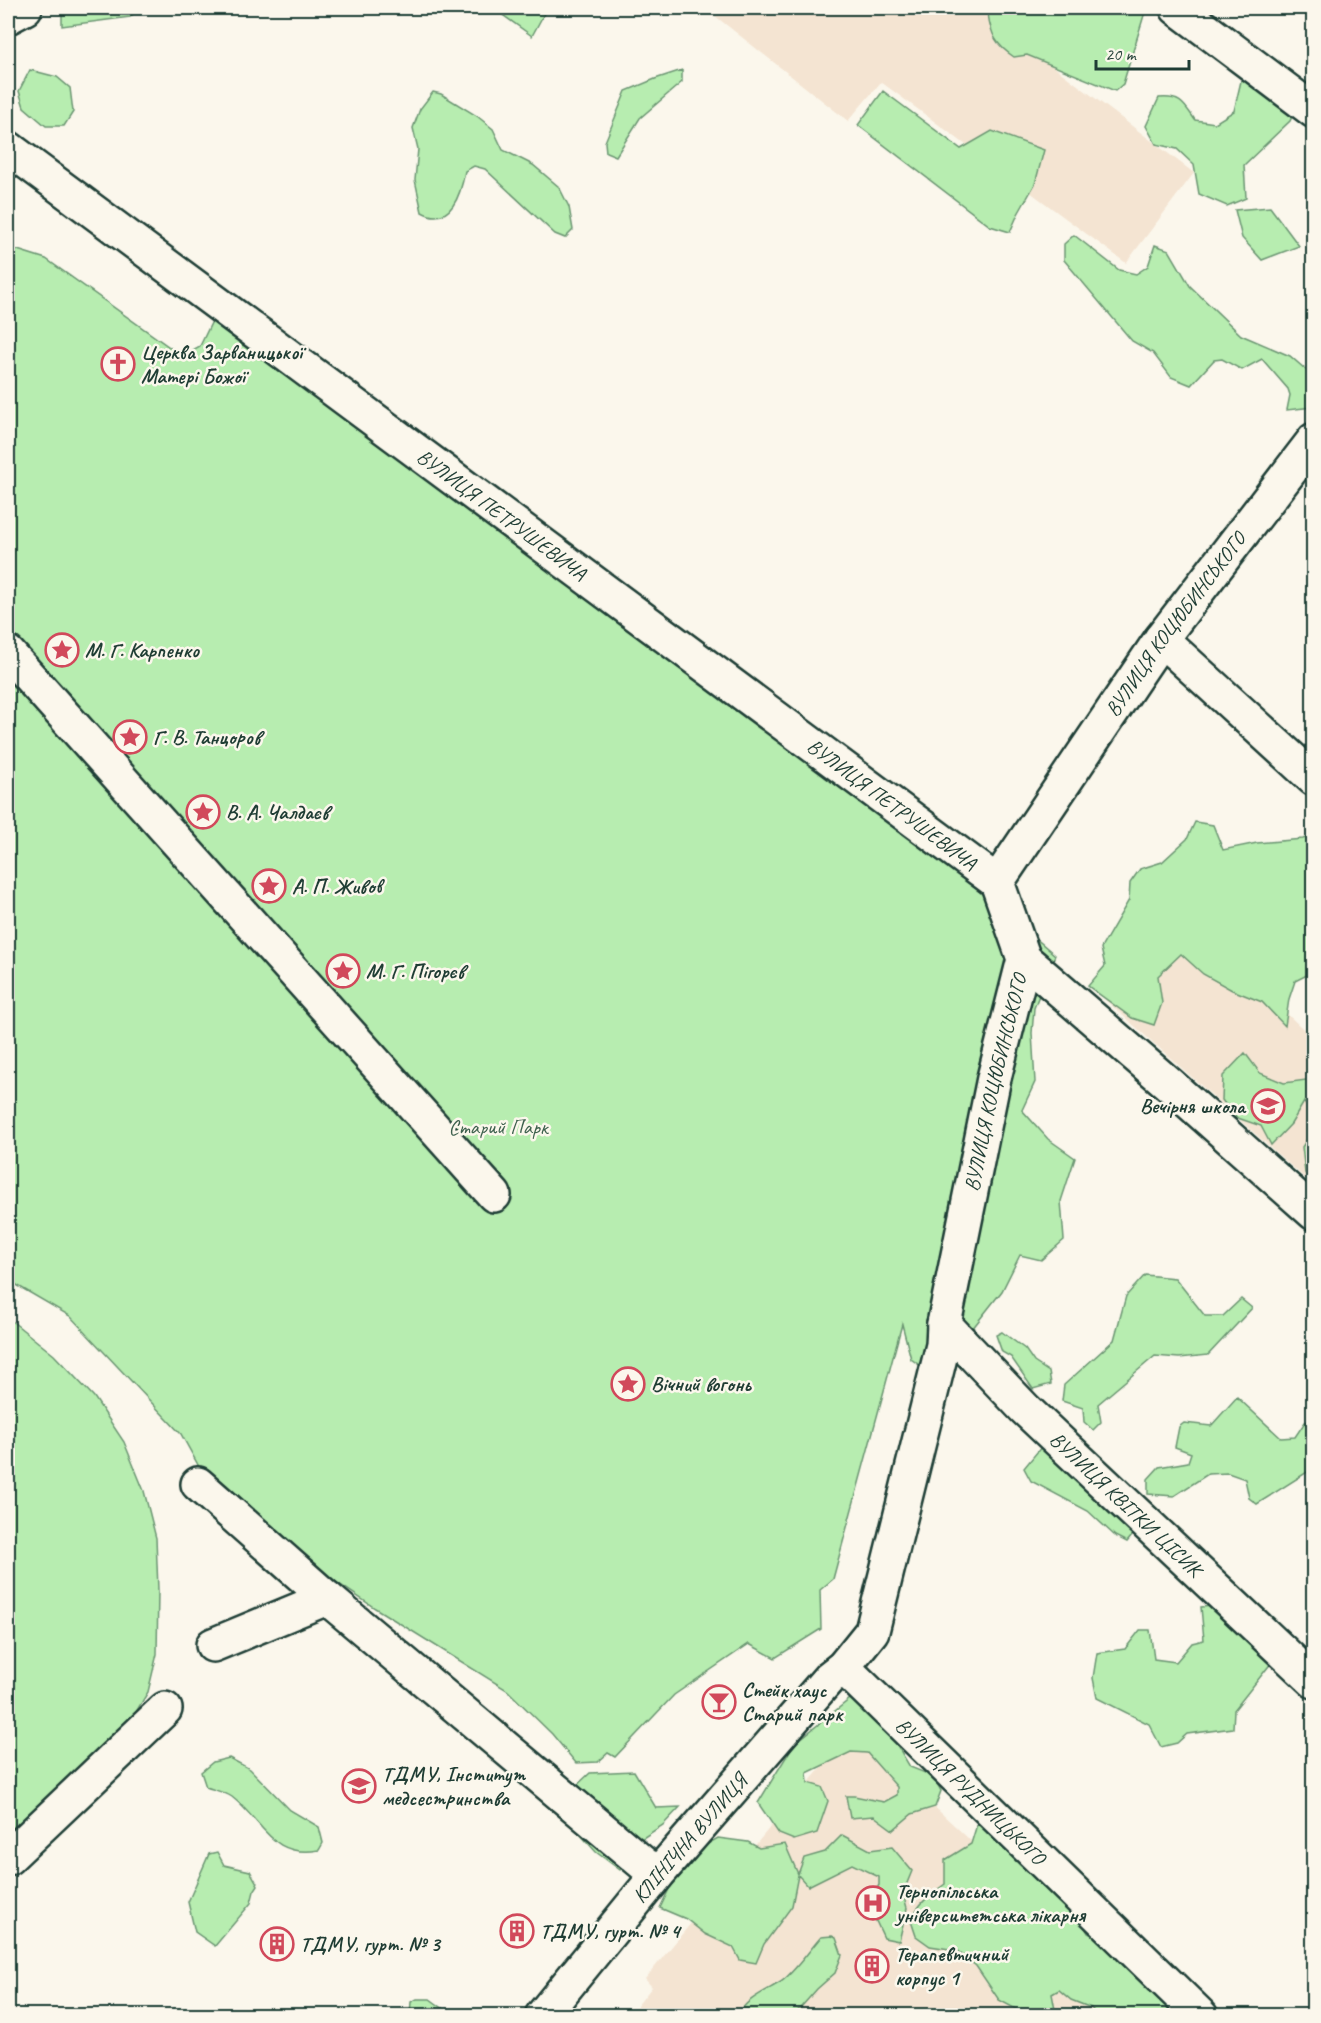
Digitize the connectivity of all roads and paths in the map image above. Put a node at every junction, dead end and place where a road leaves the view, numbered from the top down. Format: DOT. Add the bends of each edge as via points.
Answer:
graph roads {
  1 [pos="25,8"];
  2 [pos="1177,8"];
  3 [pos="8,17"];
  4 [pos="1314,111"];
  5 [pos="8,148"];
  6 [pos="1314,440"];
  7 [pos="1161,639"];
  8 [pos="8,653"];
  9 [pos="1314,779"];
  10 [pos="997,882"];
  11 [pos="1024,959"];
  12 [pos="494,1195"];
  13 [pos="1314,1213"];
  14 [pos="944,1324"];
  15 [pos="198,1484"];
  16 [pos="327,1598"];
  17 [pos="213,1646"];
  18 [pos="843,1667"];
  19 [pos="1314,1681"];
  20 [pos="165,1709"];
  21 [pos="8,1858"];
  22 [pos="657,1875"];
  23 [pos="542,2016"];
  24 [pos="1201,2016"];
  1 -- 3 [label="street"];
  2 -- 4 [label="street"];
  5 -- 10 [label="street, ВУЛИЦЯ ПЕТРУШЕВИЧА"];
  6 -- 7 [label="street, ВУЛИЦЯ КОЦЮБИНСЬКОГО"];
  7 -- 9 [label="street"];
  7 -- 10 [label="street, ВУЛИЦЯ КОЦЮБИНСЬКОГО"];
  8 -- 12 [label="street"];
  10 -- 11 [label="street, ВУЛИЦЯ КОЦЮБИНСЬКОГО"];
  11 -- 13 [label="street"];
  11 -- 14 [label="street, ВУЛИЦЯ КОЦЮБИНСЬКОГО" via="994,1078"];
  14 -- 18 [label="street, ВУЛИЦЯ КОЦЮБИНСЬКОГО" via="943,1345 872,1631"];
  14 -- 19 [label="street, ВУЛИЦЯ КВІТКИ ЦІСИК" via="1025,1409"];
  15 -- 16 [label="street"];
  16 -- 17 [label="street"];
  16 -- 22 [label="street"];
  18 -- 22 [label="street, КЛІНІЧНА ВУЛИЦЯ" via="829,1678"];
  18 -- 24 [label="street, ВУЛИЦЯ РУДНИЦЬКОГО"];
  20 -- 21 [label="street"];
  22 -- 23 [label="street, КЛІНІЧНА ВУЛИЦЯ"];
}
